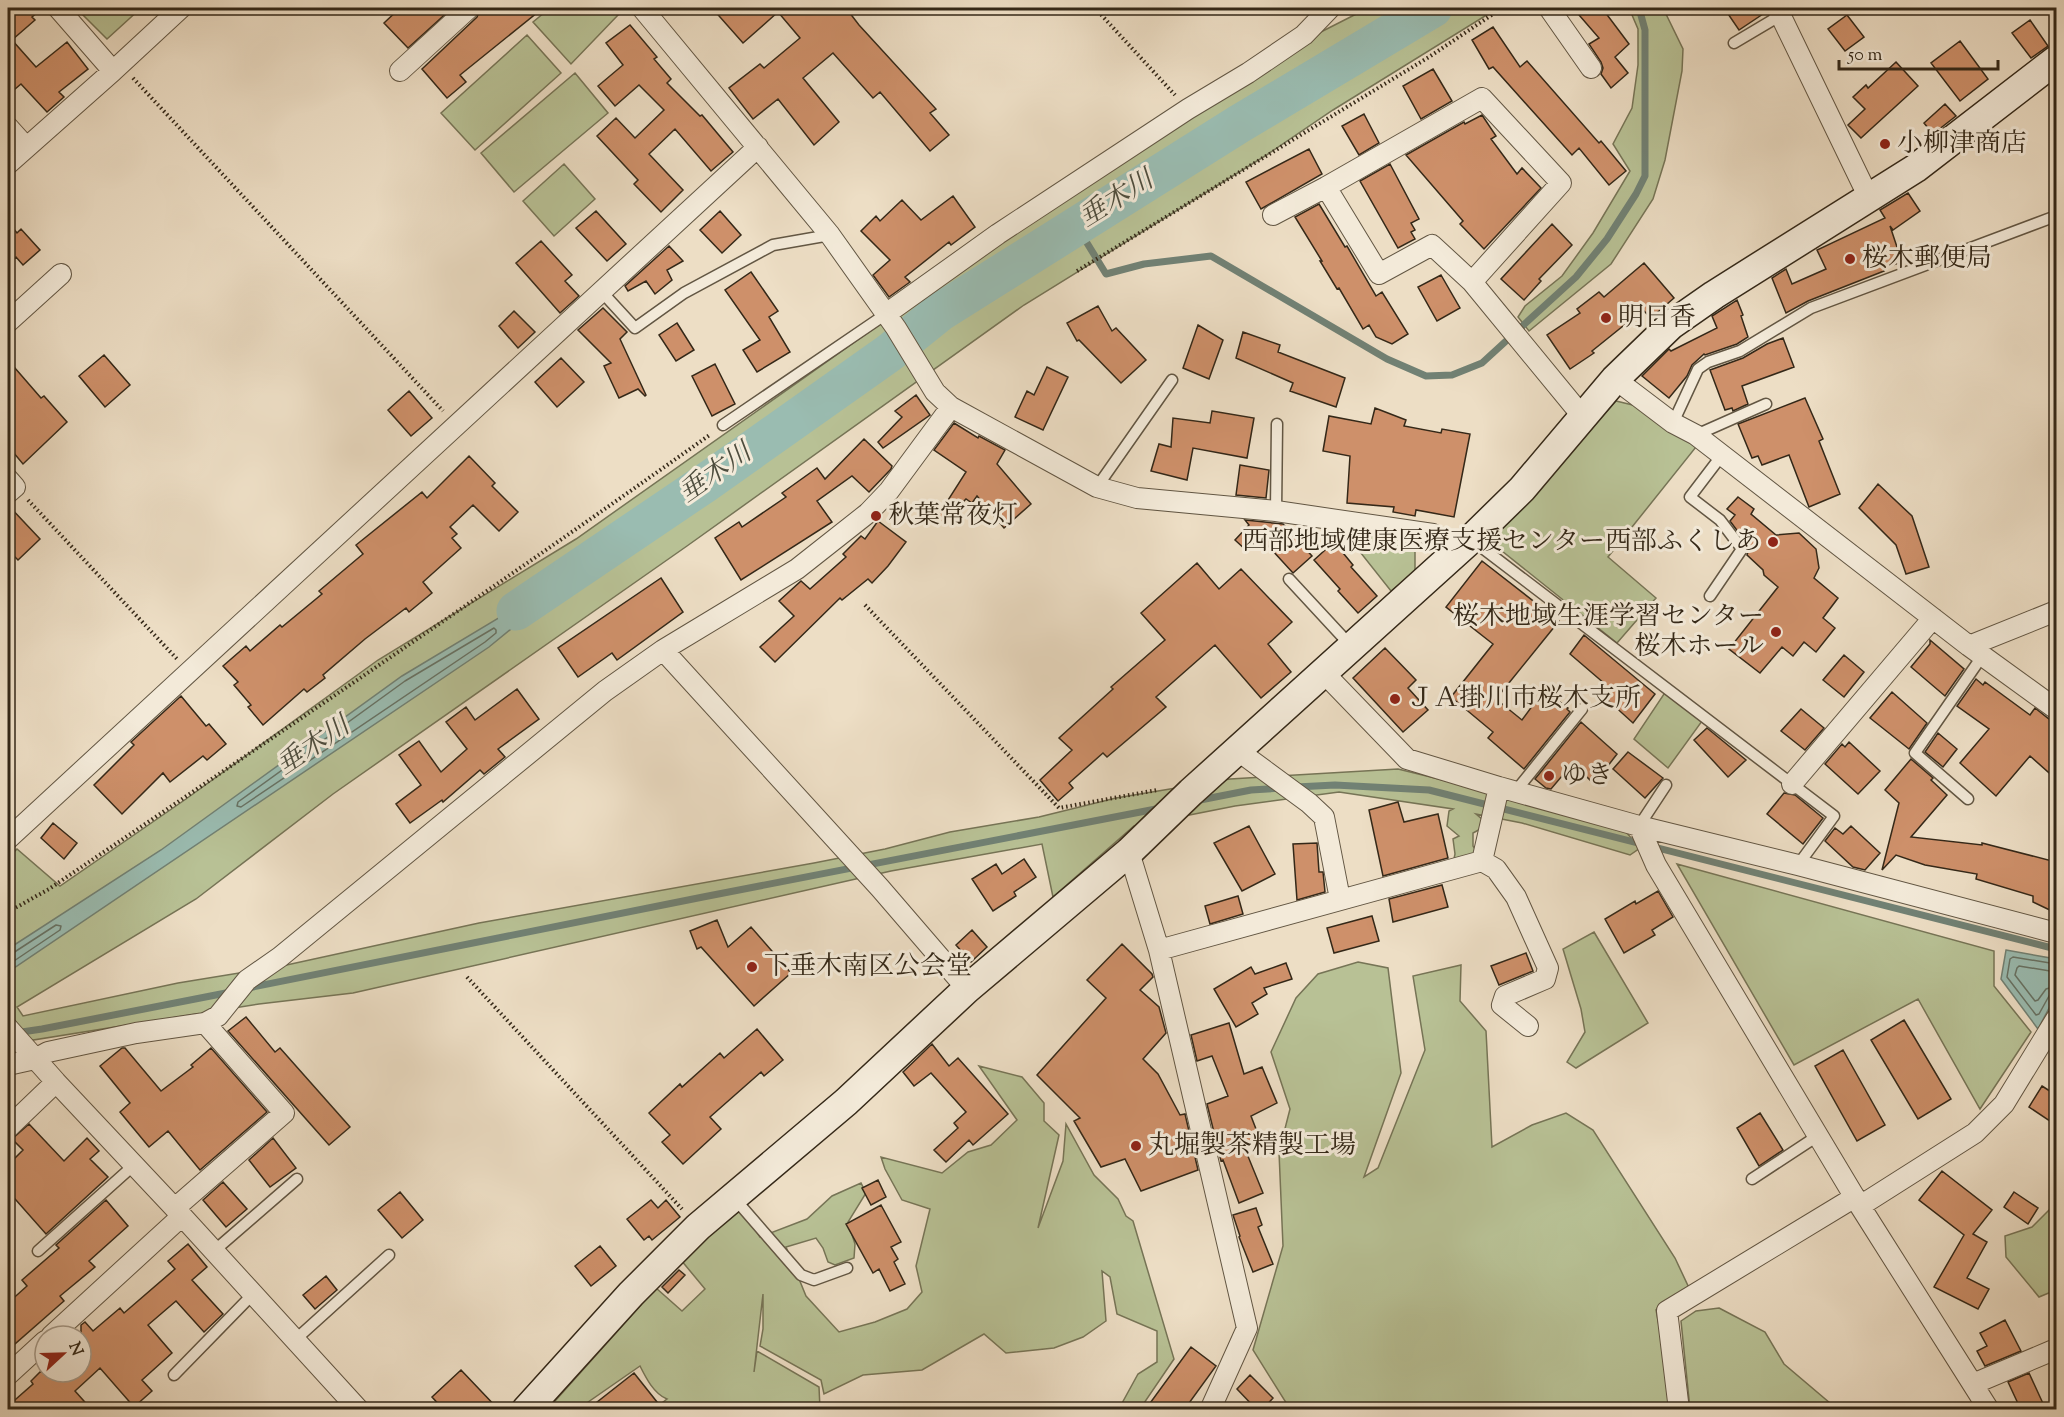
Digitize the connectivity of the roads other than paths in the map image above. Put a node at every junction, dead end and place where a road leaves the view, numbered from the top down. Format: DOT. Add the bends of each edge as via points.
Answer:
graph roads {
  1 [pos="58,8"];
  2 [pos="182,8"];
  3 [pos="469,8"];
  4 [pos="642,8"];
  5 [pos="1330,8"];
  6 [pos="1549,8"];
  7 [pos="1779,11"];
  8 [pos="1734,43"];
  9 [pos="2056,60"];
  10 [pos="117,68"];
  11 [pos="1591,68"];
  12 [pos="400,71"];
  13 [pos="8,127"];
  14 [pos="26,147"];
  15 [pos="758,147"];
  16 [pos="8,164"];
  17 [pos="1326,188"];
  18 [pos="1869,198"];
  19 [pos="1273,214"];
  20 [pos="2056,216"];
  21 [pos="830,235"];
  22 [pos="61,274"];
  23 [pos="1472,282"];
  24 [pos="601,291"];
  25 [pos="891,321"];
  26 [pos="8,322"];
  27 [pos="1616,379"];
  28 [pos="1172,380"];
  29 [pos="1766,404"];
  30 [pos="951,407"];
  31 [pos="1583,417"];
  32 [pos="1673,423"];
  33 [pos="723,424"];
  34 [pos="1278,424"];
  35 [pos="1696,435"];
  36 [pos="1722,456"];
  37 [pos="1096,487"];
  38 [pos="1276,511"];
  39 [pos="1464,545"];
  40 [pos="1289,579"];
  41 [pos="1710,596"];
  42 [pos="2056,611"];
  43 [pos="1933,618"];
  44 [pos="1351,646"];
  45 [pos="663,650"];
  46 [pos="1976,650"];
  47 [pos="1323,672"];
  48 [pos="1582,709"];
  49 [pos="2056,709"];
  50 [pos="1237,750"];
  51 [pos="1666,784"];
  52 [pos="1792,784"];
  53 [pos="1504,790"];
  54 [pos="1968,799"];
  55 [pos="1639,826"];
  56 [pos="8,839"];
  57 [pos="1129,852"];
  58 [pos="1482,861"];
  59 [pos="1798,865"];
  60 [pos="1340,899"];
  61 [pos="2056,933"];
  62 [pos="1159,950"];
  63 [pos="967,989"];
  64 [pos="2056,1020"];
  65 [pos="205,1023"];
  66 [pos="1528,1026"];
  67 [pos="8,1028"];
  68 [pos="30,1053"];
  69 [pos="8,1065"];
  70 [pos="56,1082"];
  71 [pos="8,1128"];
  72 [pos="1819,1135"];
  73 [pos="134,1165"];
  74 [pos="297,1179"];
  75 [pos="1752,1179"];
  76 [pos="732,1197"];
  77 [pos="1857,1202"];
  78 [pos="179,1212"];
  79 [pos="38,1251"];
  80 [pos="214,1251"];
  81 [pos="389,1255"];
  82 [pos="847,1268"];
  83 [pos="253,1294"];
  84 [pos="63,1324"];
  85 [pos="295,1340"];
  86 [pos="2056,1349"];
  87 [pos="33,1352"];
  88 [pos="8,1375"];
  89 [pos="174,1376"];
  90 [pos="1973,1384"];
  91 [pos="358,1410"];
  92 [pos="526,1410"];
  93 [pos="1210,1410"];
  94 [pos="1679,1410"];
  95 [pos="1989,1410"];
  1 -- 10 [label="street"];
  2 -- 10 [label="street"];
  3 -- 12 [label="street"];
  4 -- 15 [label="street"];
  5 -- 25 [label="street" via="1304,35 998,234"];
  6 -- 11 [label="street"];
  7 -- 8 [label="lane"];
  7 -- 18 [label="street"];
  9 -- 18 [label="street" via="1916,168"];
  10 -- 14 [label="street"];
  13 -- 14 [label="street"];
  14 -- 16 [label="street"];
  15 -- 21 [label="street"];
  15 -- 24 [label="street"];
  17 -- 19 [label="street"];
  17 -- 23 [label="street" via="1379,274 1432,245"];
  17 -- 23 [label="street" via="1482,98 1561,183"];
  18 -- 27 [label="street" via="1671,325"];
  20 -- 32 [label="lane" via="1811,308 1740,351 1708,362 1698,369"];
  21 -- 24 [label="lane" via="773,245 684,293 635,328"];
  21 -- 25 [label="street"];
  22 -- 26 [label="street"];
  23 -- 31 [label="street"];
  24 -- 56 [label="street"];
  25 -- 30 [label="street" via="935,392"];
  25 -- 33 [label="lane"];
  27 -- 31 [label="street"];
  27 -- 32 [label="street"];
  28 -- 37 [label="lane"];
  29 -- 35 [label="lane"];
  30 -- 37 [label="street"];
  30 -- 45 [label="street" via="868,513 797,569"];
  31 -- 39 [label="street" via="1522,489"];
  32 -- 35 [label="street"];
  34 -- 38 [label="lane"];
  35 -- 36 [label="street"];
  36 -- 41 [label="lane" via="1690,497 1720,519 1742,549"];
  36 -- 43 [label="street"];
  37 -- 38 [label="street" via="1137,498"];
  38 -- 39 [label="street" via="1433,534"];
  39 -- 44 [label="street"];
  39 -- 52 [label="lane"];
  40 -- 44 [label="lane"];
  42 -- 46 [label="street"];
  43 -- 46 [label="street"];
  43 -- 52 [label="street"];
  44 -- 47 [label="street"];
  45 -- 63 [label="street"];
  45 -- 65 [label="street" via="605,691 247,980 218,1016"];
  46 -- 49 [label="street"];
  46 -- 54 [label="lane" via="1915,753"];
  47 -- 50 [label="street"];
  47 -- 53 [label="street" via="1407,759"];
  48 -- 53 [label="lane"];
  50 -- 57 [label="street"];
  50 -- 60 [label="street" via="1324,818"];
  51 -- 55 [label="lane"];
  52 -- 59 [label="lane" via="1834,816"];
  53 -- 55 [label="street"];
  53 -- 58 [label="street"];
  55 -- 59 [label="street"];
  55 -- 72 [label="street" via="1656,865"];
  57 -- 62 [label="street"];
  57 -- 63 [label="street"];
  58 -- 60 [label="street"];
  58 -- 66 [label="street" via="1496,869 1516,897 1548,968 1545,979 1505,996 1502,1005"];
  59 -- 61 [label="street"];
  60 -- 62 [label="street"];
  62 -- 93 [label="street" via="1247,1328"];
  63 -- 76 [label="street" via="846,1102"];
  64 -- 77 [label="street" via="2004,1104 1975,1133"];
  65 -- 68 [label="street"];
  65 -- 78 [label="street" via="284,1113"];
  67 -- 68 [label="street"];
  68 -- 69 [label="street"];
  68 -- 70 [label="street"];
  70 -- 71 [label="street"];
  70 -- 73 [label="street"];
  72 -- 75 [label="lane"];
  72 -- 77 [label="street"];
  73 -- 78 [label="street"];
  73 -- 79 [label="lane"];
  74 -- 80 [label="lane"];
  76 -- 82 [label="lane" via="801,1275 814,1280"];
  76 -- 92 [label="street" via="631,1293"];
  77 -- 90 [label="street"];
  77 -- 94 [label="street" via="1667,1311"];
  78 -- 80 [label="street"];
  78 -- 84 [label="street"];
  80 -- 83 [label="street"];
  81 -- 85 [label="lane"];
  83 -- 85 [label="street"];
  83 -- 89 [label="lane"];
  85 -- 91 [label="street"];
  86 -- 90 [label="street"];
  87 -- 88 [label="street"];
  90 -- 95 [label="street"];
}
